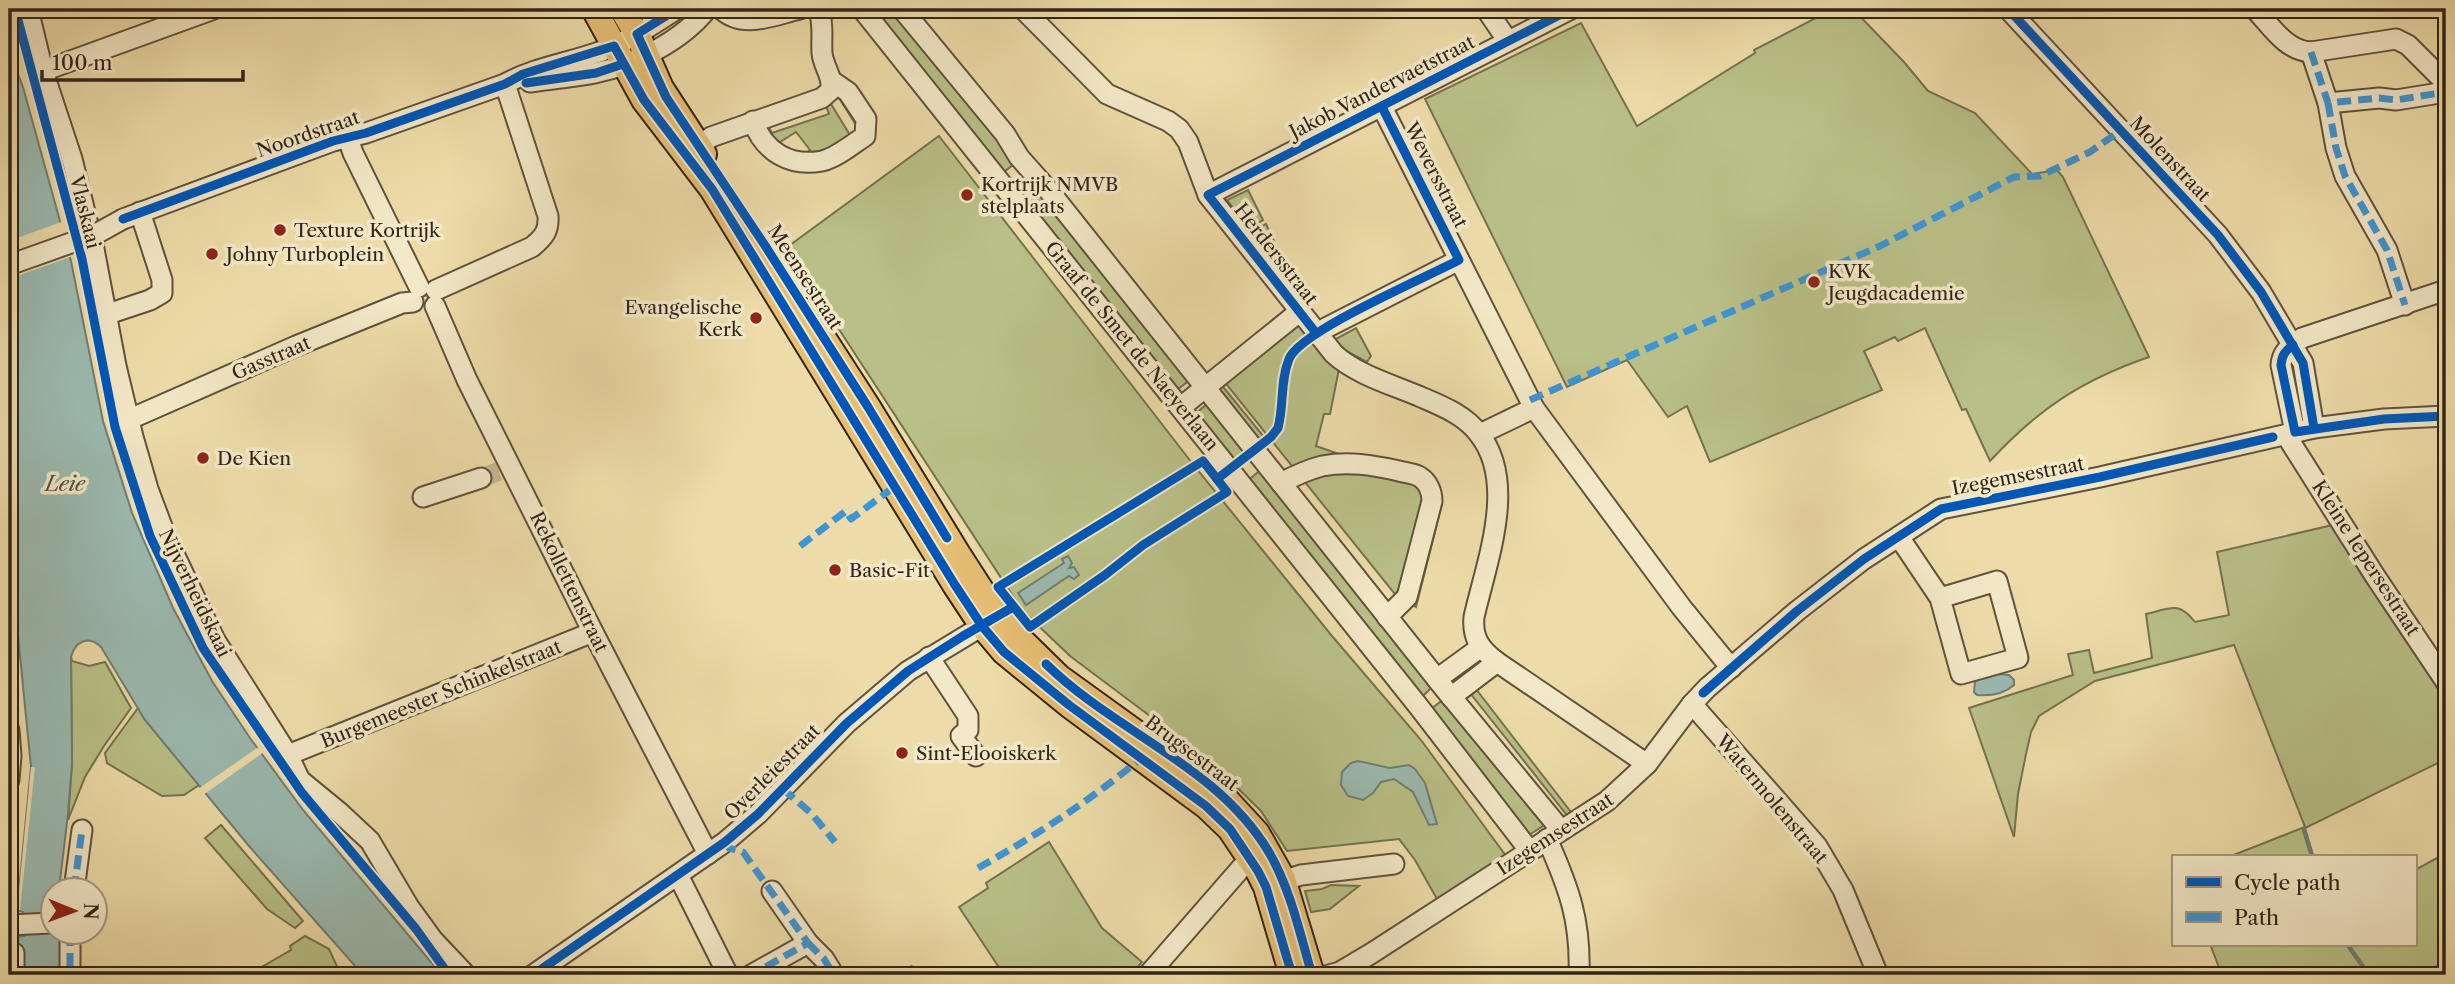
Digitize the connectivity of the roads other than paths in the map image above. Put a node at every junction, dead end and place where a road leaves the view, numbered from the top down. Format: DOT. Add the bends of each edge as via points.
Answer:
graph roads {
  1 [pos="28,9"];
  2 [pos="214,9"];
  3 [pos="594,9"];
  4 [pos="622,9"];
  5 [pos="677,9"];
  6 [pos="707,9"];
  7 [pos="721,9"];
  8 [pos="748,9"];
  9 [pos="800,9"];
  10 [pos="819,9"];
  11 [pos="862,9"];
  12 [pos="902,9"];
  13 [pos="1023,9"];
  14 [pos="1486,9"];
  15 [pos="1571,9"];
  16 [pos="2007,9"];
  17 [pos="2255,9"];
  18 [pos="771,15"];
  19 [pos="1508,41"];
  20 [pos="630,50"];
  21 [pos="2311,52"];
  22 [pos="43,71"];
  23 [pos="832,81"];
  24 [pos="2446,83"];
  25 [pos="505,84"];
  26 [pos="2446,92"];
  27 [pos="2328,103"];
  28 [pos="1382,107"];
  29 [pos="753,121"];
  30 [pos="348,138"];
  31 [pos="699,146"];
  32 [pos="1026,166"];
  33 [pos="1002,183"];
  34 [pos="1208,195"];
  35 [pos="131,216"];
  36 [pos="9,256"];
  37 [pos="1459,260"];
  38 [pos="9,265"];
  39 [pos="2446,290"];
  40 [pos="426,296"];
  41 [pos="2405,305"];
  42 [pos="1299,313"];
  43 [pos="107,314"];
  44 [pos="1316,333"];
  45 [pos="2293,345"];
  46 [pos="1206,388"];
  47 [pos="1181,407"];
  48 [pos="1534,408"];
  49 [pos="2446,415"];
  50 [pos="130,419"];
  51 [pos="2299,431"];
  52 [pos="1479,434"];
  53 [pos="481,478"];
  54 [pos="1281,484"];
  55 [pos="423,497"];
  56 [pos="1899,537"];
  57 [pos="1940,598"];
  58 [pos="1387,617"];
  59 [pos="990,621"];
  60 [pos="593,632"];
  61 [pos="1481,647"];
  62 [pos="929,657"];
  63 [pos="1497,662"];
  64 [pos="1731,668"];
  65 [pos="2446,682"];
  66 [pos="1444,688"];
  67 [pos="1692,704"];
  68 [pos="1419,707"];
  69 [pos="9,730"];
  70 [pos="288,755"];
  71 [pos="976,756"];
  72 [pos="1647,764"];
  73 [pos="9,780"];
  74 [pos="82,830"];
  75 [pos="1554,834"];
  76 [pos="1529,850"];
  77 [pos="708,854"];
  78 [pos="1261,858"];
  79 [pos="1394,864"];
  80 [pos="678,875"];
  81 [pos="76,876"];
  82 [pos="1275,883"];
  83 [pos="772,891"];
  84 [pos="38,923"];
  85 [pos="16,924"];
  86 [pos="808,943"];
  87 [pos="69,946"];
  88 [pos="70,975"];
  89 [pos="466,975"];
  90 [pos="533,975"];
  91 [pos="728,975"];
  92 [pos="751,975"];
  93 [pos="834,975"];
  94 [pos="1148,975"];
  95 [pos="1292,975"];
  96 [pos="1312,975"];
  97 [pos="1329,975"];
  98 [pos="1579,975"];
  99 [pos="1878,975"];
  1 -- 22 [label="street, Vlaskaai"];
  2 -- 22 [label="street"];
  3 -- 20 [label="main road"];
  4 -- 20 [label="main road"];
  5 -- 20 [label="street"];
  6 -- 20 [label="street" via="678,35"];
  7 -- 18 [label="street" via="737,20"];
  8 -- 18 [label="street"];
  9 -- 18 [label="street"];
  10 -- 23 [label="street" via="824,30 822,56"];
  11 -- 33 [label="street, Graaf de Smet de Naeyerlaan"];
  12 -- 32 [label="street, Graaf de Smet de Naeyerlaan"];
  13 -- 34 [label="street, Herdersstraat" via="1107,94 1179,129"];
  14 -- 19 [label="street"];
  15 -- 19 [label="street, Jakob Vandervaetstraat"];
  16 -- 45 [label="street, Molenstraat" via="2230,250"];
  17 -- 21 [label="street" via="2288,45"];
  19 -- 28 [label="street, Jakob Vandervaetstraat"];
  20 -- 25 [label="street, Noordstraat" via="523,74"];
  20 -- 31 [label="main road, Meensestraat"];
  20 -- 59 [label="main road, Meensestraat" via="650,109 712,189 941,563"];
  21 -- 24 [label="street" via="2396,39"];
  21 -- 27 [label="street"];
  22 -- 43 [label="street, Vlaskaai" via="72,159"];
  23 -- 29 [label="street" via="831,90 822,98"];
  23 -- 29 [label="street" via="848,92 866,119 865,136 824,161 795,161 776,155"];
  25 -- 30 [label="street, Noordstraat"];
  25 -- 40 [label="street, Gasstraat" via="549,228 532,247"];
  26 -- 27 [label="street"];
  27 -- 41 [label="street" via="2345,176 2387,250"];
  28 -- 34 [label="street, Jakob Vandervaetstraat"];
  28 -- 37 [label="street, Weversstraat"];
  29 -- 31 [label="street"];
  30 -- 35 [label="street, Noordstraat"];
  30 -- 40 [label="street, Rekollettenstraat"];
  31 -- 59 [label="main road, Meensestraat" via="868,407 958,554"];
  32 -- 33 [label="street"];
  32 -- 46 [label="street, Graaf de Smet de Naeyerlaan"];
  33 -- 47 [label="street, Graaf de Smet de Naeyerlaan"];
  34 -- 42 [label="street, Herdersstraat"];
  35 -- 36 [label="street, bridge"];
  35 -- 38 [label="street, bridge" via="96,234"];
  35 -- 43 [label="street" via="162,280 162,293"];
  37 -- 44 [label="street"];
  37 -- 48 [label="street, Weversstraat"];
  39 -- 41 [label="street"];
  40 -- 50 [label="street, Gasstraat" via="296,346"];
  40 -- 60 [label="street, Rekollettenstraat" via="506,469"];
  41 -- 45 [label="street" via="2302,338"];
  42 -- 44 [label="street, Herdersstraat"];
  42 -- 46 [label="street"];
  43 -- 50 [label="street, Vlaskaai"];
  44 -- 52 [label="street, Herdersstraat" via="1338,358 1451,410"];
  45 -- 51 [label="street" via="2285,350 2281,365"];
  46 -- 47 [label="street"];
  46 -- 54 [label="street, Graaf de Smet de Naeyerlaan"];
  47 -- 68 [label="street, Graaf de Smet de Naeyerlaan"];
  48 -- 52 [label="street"];
  48 -- 64 [label="street, Weversstraat"];
  49 -- 51 [label="street, Izegemsestraat"];
  50 -- 70 [label="street, Nijverheidskaai" via="166,537 215,640"];
  51 -- 56 [label="street, Izegemsestraat" via="1941,509"];
  51 -- 65 [label="street, Kleine Iepersestraat" via="2291,443"];
  52 -- 61 [label="street, Herdersstraat" via="1490,453 1498,492 1474,617 1475,639"];
  53 -- 55 [label="street"];
  54 -- 58 [label="street, Graaf de Smet de Naeyerlaan"];
  54 -- 58 [label="street" via="1321,467 1353,463 1412,474 1430,488 1432,501 1412,583 1403,603"];
  56 -- 57 [label="street"];
  56 -- 64 [label="street, Izegemsestraat" via="1797,611"];
  57 -- 57 [label="street" via="1962,680 2020,665 1997,581"];
  58 -- 66 [label="street, Graaf de Smet de Naeyerlaan"];
  59 -- 62 [label="street, Overleiestraat"];
  59 -- 78 [label="main road, Brugsestraat" via="1004,652 1206,806"];
  60 -- 70 [label="street, Burgemeester Schinkelstraat"];
  60 -- 77 [label="street, Rekollettenstraat"];
  61 -- 63 [label="street"];
  61 -- 66 [label="street"];
  62 -- 71 [label="street" via="968,716 968,730 961,736"];
  62 -- 77 [label="street, Overleiestraat" via="847,723 758,814"];
  63 -- 66 [label="street"];
  63 -- 72 [label="street"];
  64 -- 67 [label="street, Izegemsestraat"];
  66 -- 68 [label="street"];
  66 -- 75 [label="street, Graaf de Smet de Naeyerlaan"];
  67 -- 72 [label="street, Izegemsestraat"];
  67 -- 99 [label="street, Watermolenstraat" via="1817,846 1843,890"];
  68 -- 76 [label="street, Graaf de Smet de Naeyerlaan"];
  69 -- 73 [label="street"];
  70 -- 89 [label="street, Nijverheidskaai" via="300,780 370,841 409,907"];
  72 -- 75 [label="street, Izegemsestraat" via="1607,801"];
  74 -- 81 [label="street"];
  75 -- 76 [label="street, Izegemsestraat"];
  75 -- 98 [label="street, Graaf de Smet de Naeyerlaan" via="1574,910"];
  76 -- 97 [label="street, Izegemsestraat" via="1372,953"];
  77 -- 80 [label="street, Overleiestraat"];
  78 -- 82 [label="main road, Brugsestraat"];
  78 -- 94 [label="street" via="1242,867"];
  79 -- 82 [label="street" via="1301,875"];
  80 -- 90 [label="street, Overleiestraat"];
  80 -- 91 [label="street"];
  82 -- 95 [label="main road, Brugsestraat"];
  82 -- 96 [label="main road, Brugsestraat"];
  83 -- 86 [label="street"];
  84 -- 85 [label="street"];
  86 -- 92 [label="street"];
  86 -- 93 [label="street"];
  87 -- 88 [label="street"];
}
